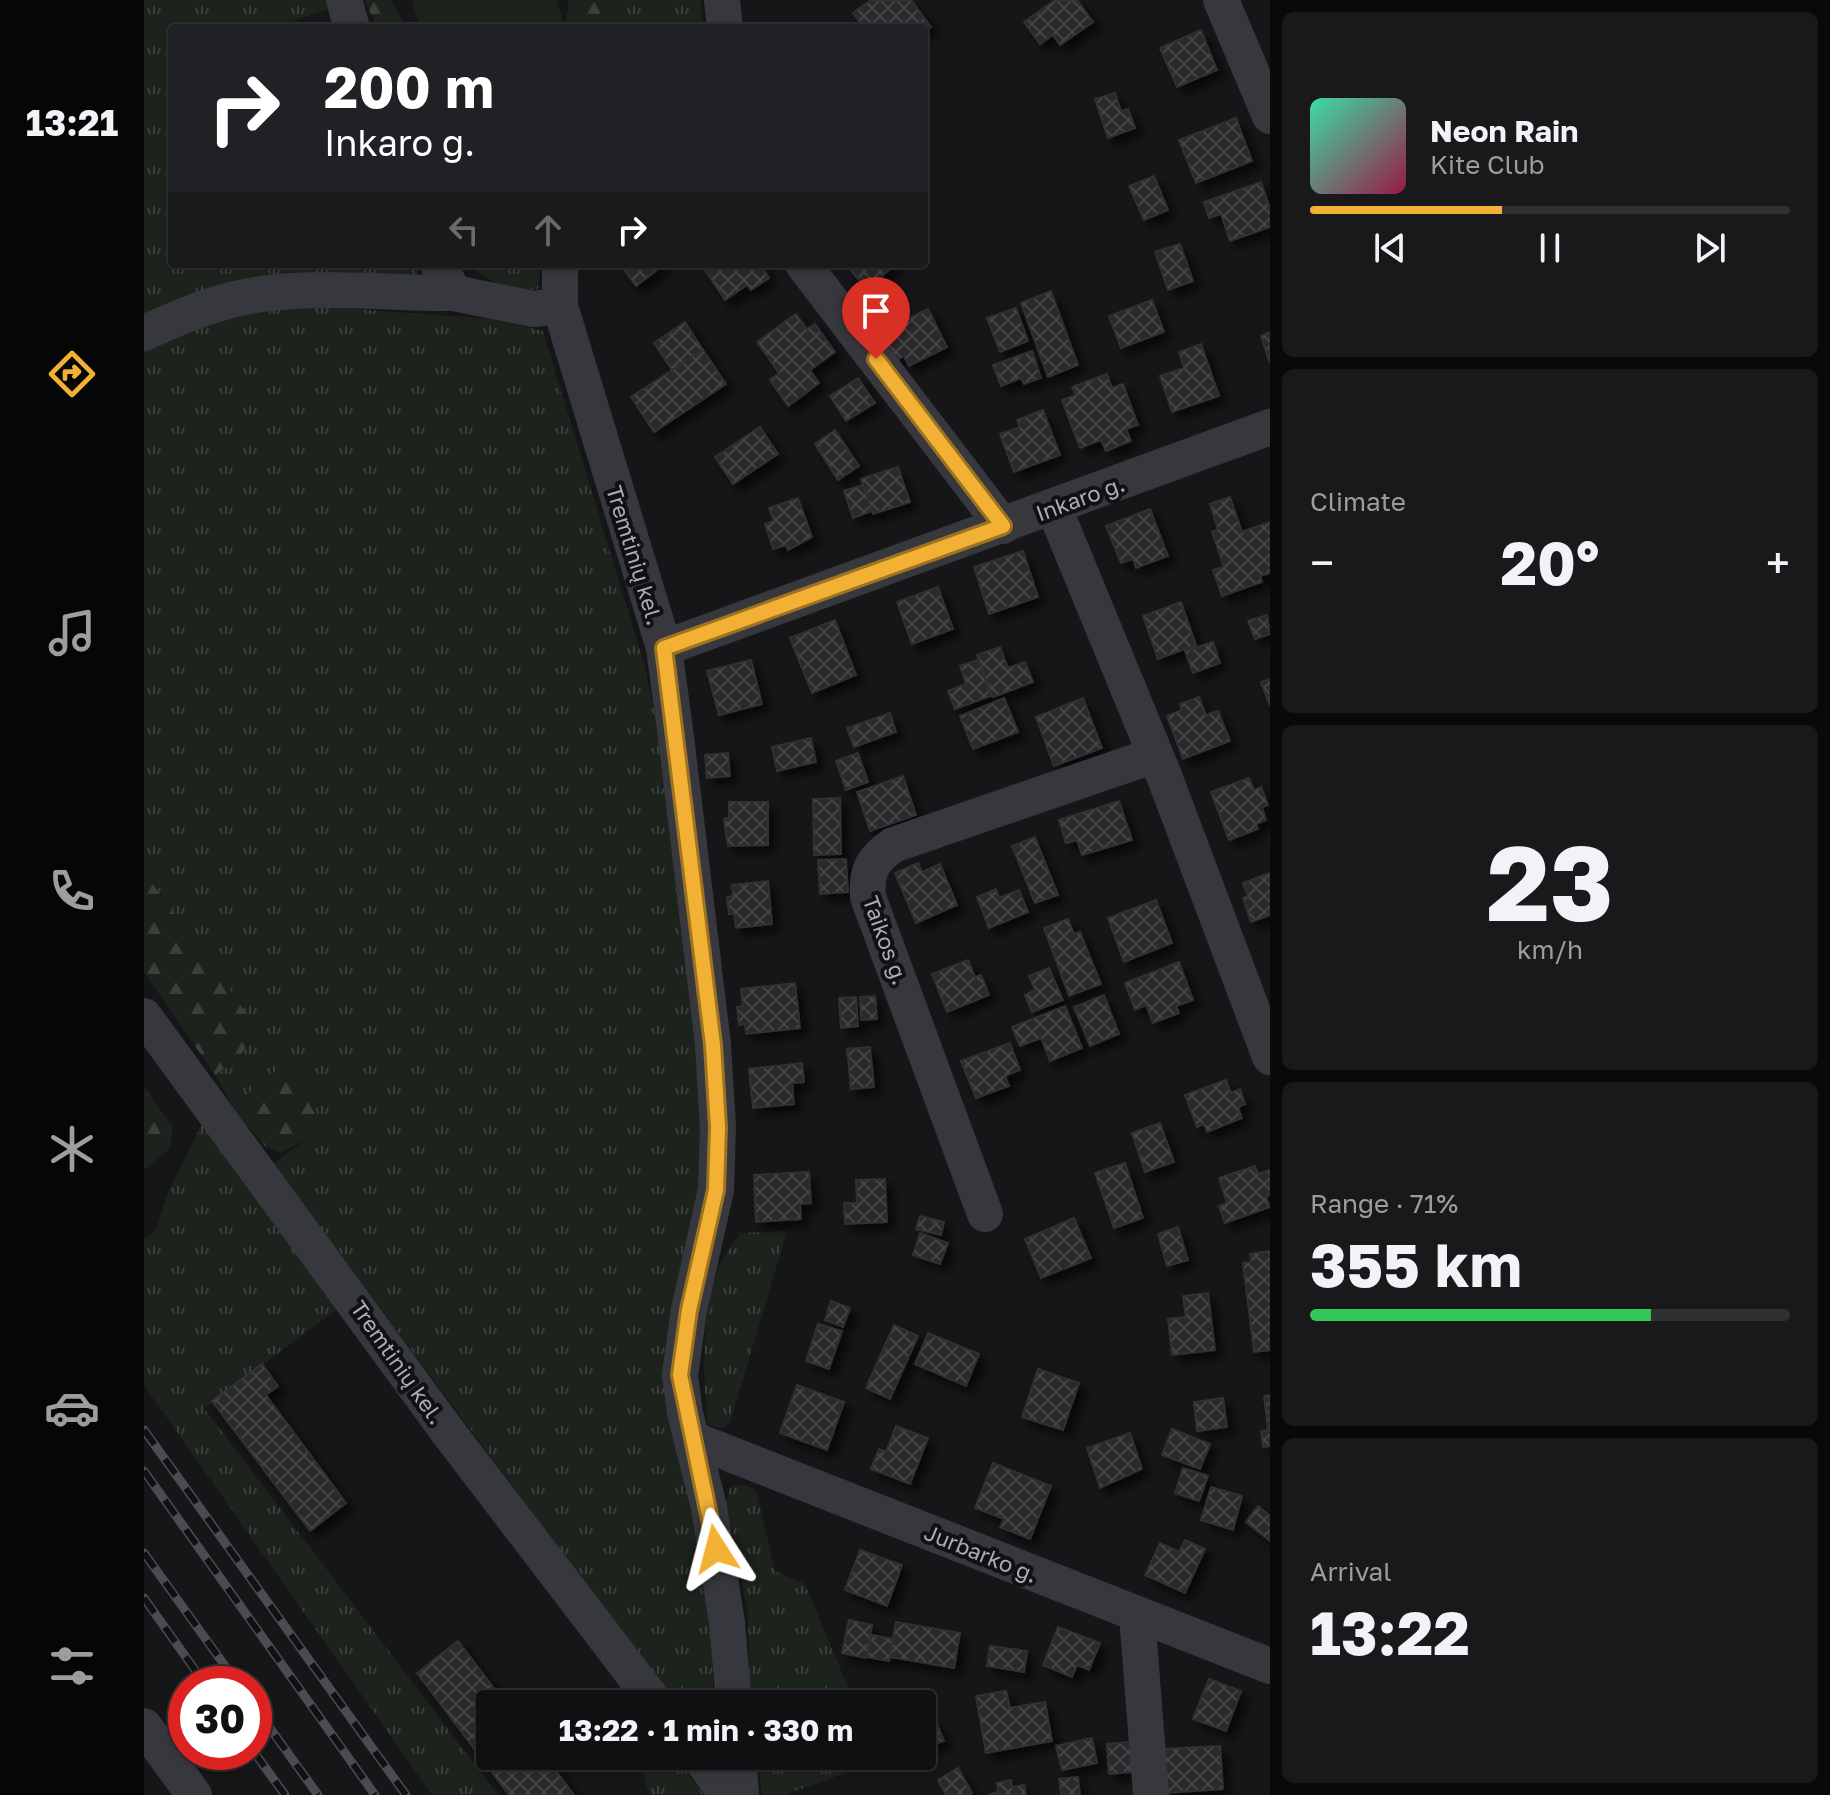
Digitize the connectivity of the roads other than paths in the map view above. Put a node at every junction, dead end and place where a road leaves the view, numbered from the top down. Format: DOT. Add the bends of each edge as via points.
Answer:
graph roads {
  1 [pos="344,0"];
  2 [pos="722,0"];
  3 [pos="1221,0"];
  4 [pos="351,24"];
  5 [pos="725,24"];
  6 [pos="1270,116"];
  7 [pos="560,268"];
  8 [pos="806,268"];
  9 [pos="446,279"];
  10 [pos="560,306"];
  11 [pos="144,333"];
  12 [pos="1270,427"];
  13 [pos="1054,508"];
  14 [pos="1003,526"];
  15 [pos="664,648"];
  16 [pos="1155,755"];
  17 [pos="144,1016"];
  18 [pos="1270,1057"];
  19 [pos="985,1214"];
  20 [pos="692,1439"];
  21 [pos="1137,1615"];
  22 [pos="1270,1666"];
  23 [pos="645,1690"];
  24 [pos="733,1690"];
  25 [pos="144,1726"];
  26 [pos="709,1770"];
  27 [pos="739,1770"];
  28 [pos="194,1795"];
  29 [pos="727,1795"];
  30 [pos="741,1795"];
  31 [pos="1151,1795"];
  1 -- 4 [label="street"];
  2 -- 5 [label="street"];
  3 -- 6 [label="street"];
  7 -- 10 [label="street, Tremtinių kel."];
  8 -- 14 [label="street"];
  9 -- 10 [label="street" via="533,309"];
  9 -- 11 [label="street" via="234,299"];
  10 -- 15 [label="street, Tremtinių kel."];
  12 -- 13 [label="street, Inkaro g."];
  13 -- 14 [label="street, Inkaro g."];
  13 -- 16 [label="street"];
  14 -- 15 [label="street, Inkaro g."];
  15 -- 20 [label="street, Tremtinių kel." via="713,1045 718,1127 716,1190 680,1375"];
  16 -- 18 [label="street"];
  16 -- 19 [label="street, Taikos g." via="905,840 876,858 866,876 868,897"];
  17 -- 23 [label="street, Tremtinių kel." via="448,1432"];
  20 -- 21 [label="street, Jurbarko g."];
  20 -- 24 [label="street, Tremtinių kel." via="709,1507"];
  21 -- 22 [label="street, Jurbarko g."];
  21 -- 31 [label="street"];
  25 -- 28 [label="street"];
  26 -- 29 [label="street"];
  27 -- 30 [label="street"];
}
